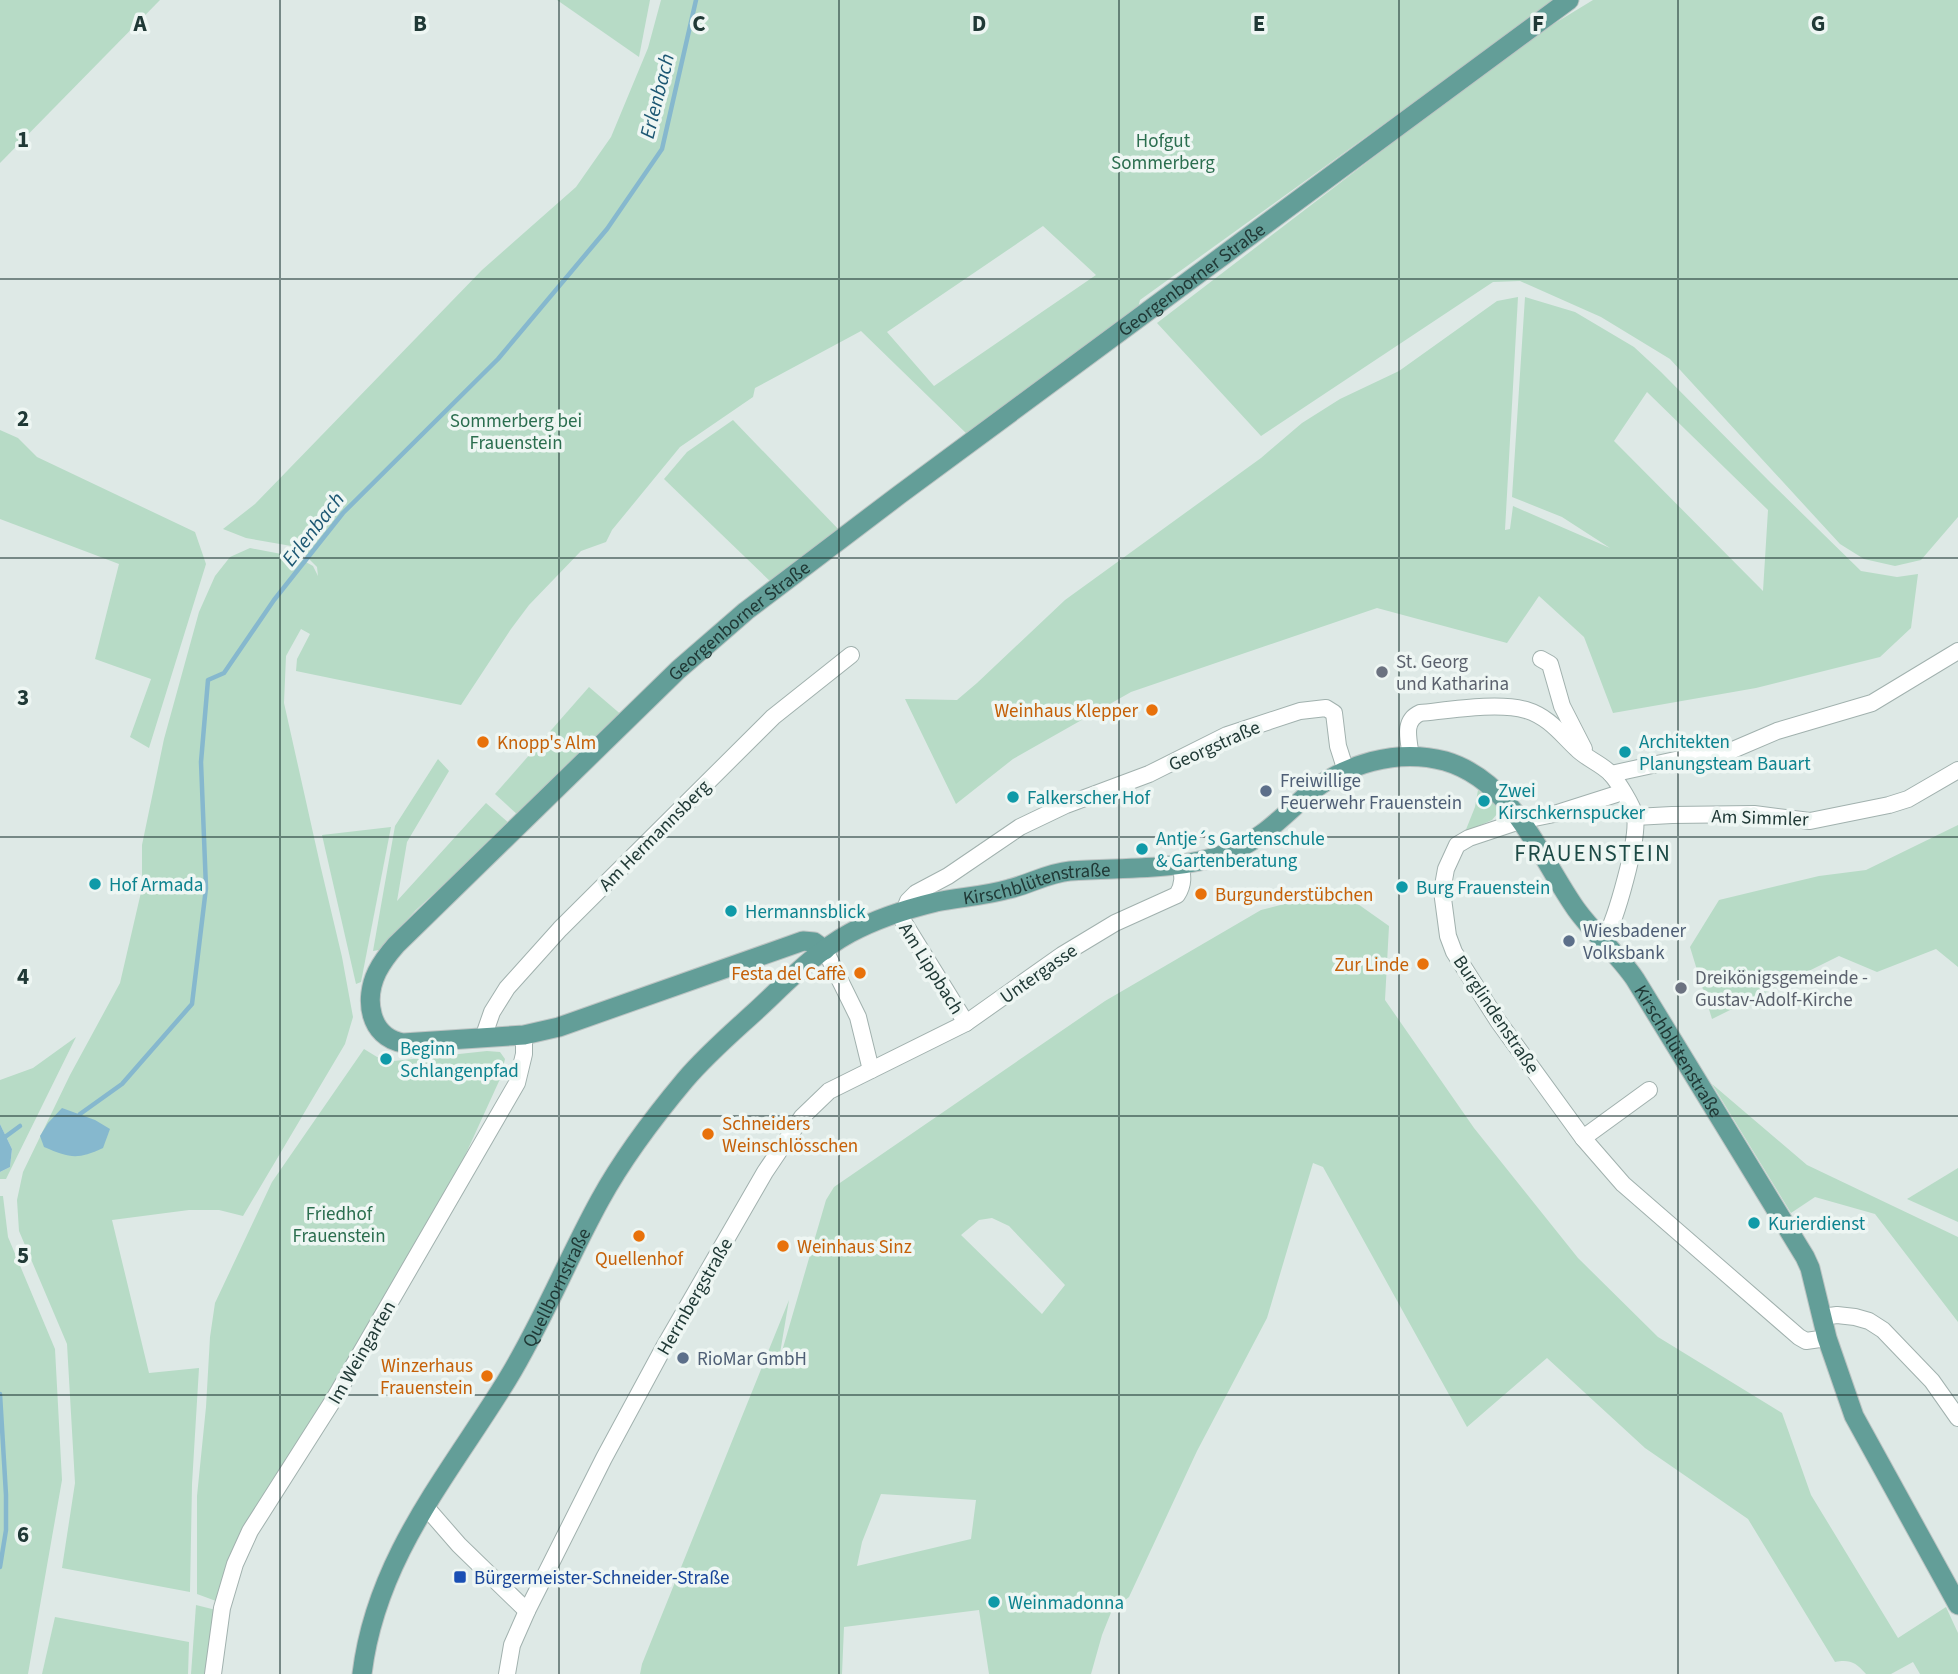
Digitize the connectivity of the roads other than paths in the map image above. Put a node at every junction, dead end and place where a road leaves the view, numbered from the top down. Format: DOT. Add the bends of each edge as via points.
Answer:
graph roads {
  1 [pos="1569,0"];
  2 [pos="1958,652"];
  3 [pos="851,655"];
  4 [pos="1541,659"];
  5 [pos="1410,757"];
  6 [pos="1588,758"];
  7 [pos="1958,770"];
  8 [pos="1346,771"];
  9 [pos="1612,774"];
  10 [pos="1623,792"];
  11 [pos="1635,817"];
  12 [pos="1520,821"];
  13 [pos="1180,863"];
  14 [pos="901,912"];
  15 [pos="1604,940"];
  16 [pos="825,950"];
  17 [pos="966,1023"];
  18 [pos="524,1035"];
  19 [pos="483,1038"];
  20 [pos="871,1070"];
  21 [pos="1649,1090"];
  22 [pos="1583,1138"];
  23 [pos="1822,1317"];
  24 [pos="1827,1338"];
  25 [pos="1958,1418"];
  26 [pos="425,1506"];
  27 [pos="1958,1605"];
  28 [pos="527,1611"];
  29 [pos="213,1674"];
  30 [pos="362,1674"];
  31 [pos="507,1674"];
  1 -- 19 [label="main road, Georgenborner Straße" via="899,495 746,611 678,670 396,945 377,972 371,1010 384,1036 403,1043"];
  2 -- 9 [label="street" via="1872,703 1777,731 1721,755"];
  3 -- 19 [label="street, Am Hermannsberg" via="773,717 560,929 507,988"];
  4 -- 6 [label="street" via="1550,664 1562,706"];
  5 -- 6 [label="street" via="1408,724 1412,716 1494,707 1527,710 1541,717"];
  5 -- 8 [label="main road, Kirschblütenstraße" via="1382,759"];
  5 -- 12 [label="main road, Kirschblütenstraße" via="1443,761 1479,776"];
  6 -- 9 [label="street"];
  7 -- 11 [label="street, Am Simmler" via="1908,799 1810,821 1754,814"];
  8 -- 13 [label="main road, Kirschblütenstraße" via="1318,787 1252,841 1225,854"];
  8 -- 14 [label="street, Georgstraße" via="1334,713 1326,708 1300,710 1227,735 1149,774 1020,827 916,893"];
  9 -- 10 [label="street"];
  10 -- 11 [label="street"];
  10 -- 12 [label="street, Burglindenstraße"];
  11 -- 15 [label="street" via="1627,871"];
  12 -- 15 [label="main road, Kirschblütenstraße" via="1580,914"];
  12 -- 22 [label="street, Burglindenstraße" via="1457,845 1442,891 1445,922 1454,952 1498,1021"];
  13 -- 14 [label="main road, Kirschblütenstraße" via="1055,873 1016,888"];
  13 -- 17 [label="street, Untergasse" via="1183,878 1177,895 1115,923 1062,955"];
  14 -- 16 [label="main road, Kirschblütenstraße" via="852,932"];
  14 -- 17 [label="street, Am Lippbach"];
  15 -- 23 [label="main road, Kirschblütenstraße" via="1636,979 1805,1257"];
  16 -- 18 [label="main road, Georgenborner Straße" via="803,941 559,1027"];
  16 -- 20 [label="street" via="858,1017"];
  16 -- 26 [label="main road, Quellbornstraße" via="702,1061 620,1166 525,1349"];
  17 -- 20 [label="street, Untergasse"];
  18 -- 19 [label="main road, Georgenborner Straße"];
  18 -- 29 [label="street, Im Weingarten" via="517,1083 334,1399 250,1531 222,1608"];
  20 -- 28 [label="street, Herrnbergstraße" via="829,1091 802,1116 765,1172 664,1347"];
  21 -- 22 [label="street"];
  22 -- 24 [label="street, Burglindenstraße" via="1623,1184 1799,1337"];
  23 -- 24 [label="main road, Kirschblütenstraße"];
  23 -- 25 [label="street" via="1855,1317 1884,1330 1932,1381"];
  24 -- 27 [label="main road, Kirschblütenstraße" via="1854,1416"];
  26 -- 28 [label="street"];
  26 -- 30 [label="main road, Quellbornstraße" via="377,1603"];
  28 -- 31 [label="street, Herrnbergstraße" via="512,1645"];
}
